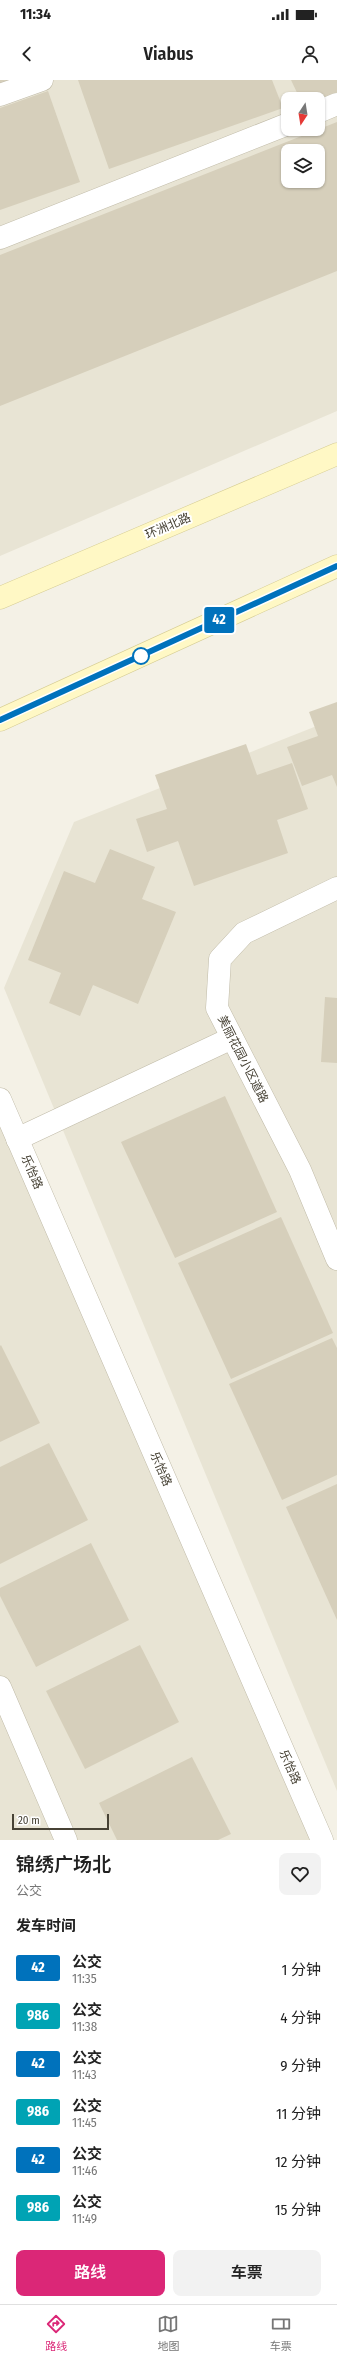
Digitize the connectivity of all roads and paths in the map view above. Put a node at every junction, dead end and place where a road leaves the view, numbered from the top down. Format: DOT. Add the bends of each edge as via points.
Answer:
graph roads {
  1 [pos="42,80"];
  2 [pos="0,94"];
  3 [pos="337,104"];
  4 [pos="325,109"];
  5 [pos="281,127"];
  6 [pos="0,238"];
  7 [pos="337,454"];
  8 [pos="337,566"];
  9 [pos="0,598"];
  10 [pos="0,720"];
  11 [pos="337,888"];
  12 [pos="232,1038"];
  13 [pos="0,1099"];
  14 [pos="17,1139"];
  15 [pos="337,1259"];
  16 [pos="0,1687"];
  17 [pos="66,1840"];
  18 [pos="322,1840"];
  1 -- 2 [label="street"];
  3 -- 4 [label="street"];
  5 -- 6 [label="street"];
  7 -- 9 [label="main road, 环洲北路"];
  8 -- 10 [label="main road"];
  11 -- 12 [label="street, 美丽花园小区道路" via="244,933 220,959 217,1008"];
  12 -- 14 [label="street"];
  12 -- 15 [label="street, 美丽花园小区道路" via="300,1170"];
  13 -- 14 [label="street, 乐怡路"];
  14 -- 18 [label="street, 乐怡路"];
  16 -- 17 [label="street"];
}
